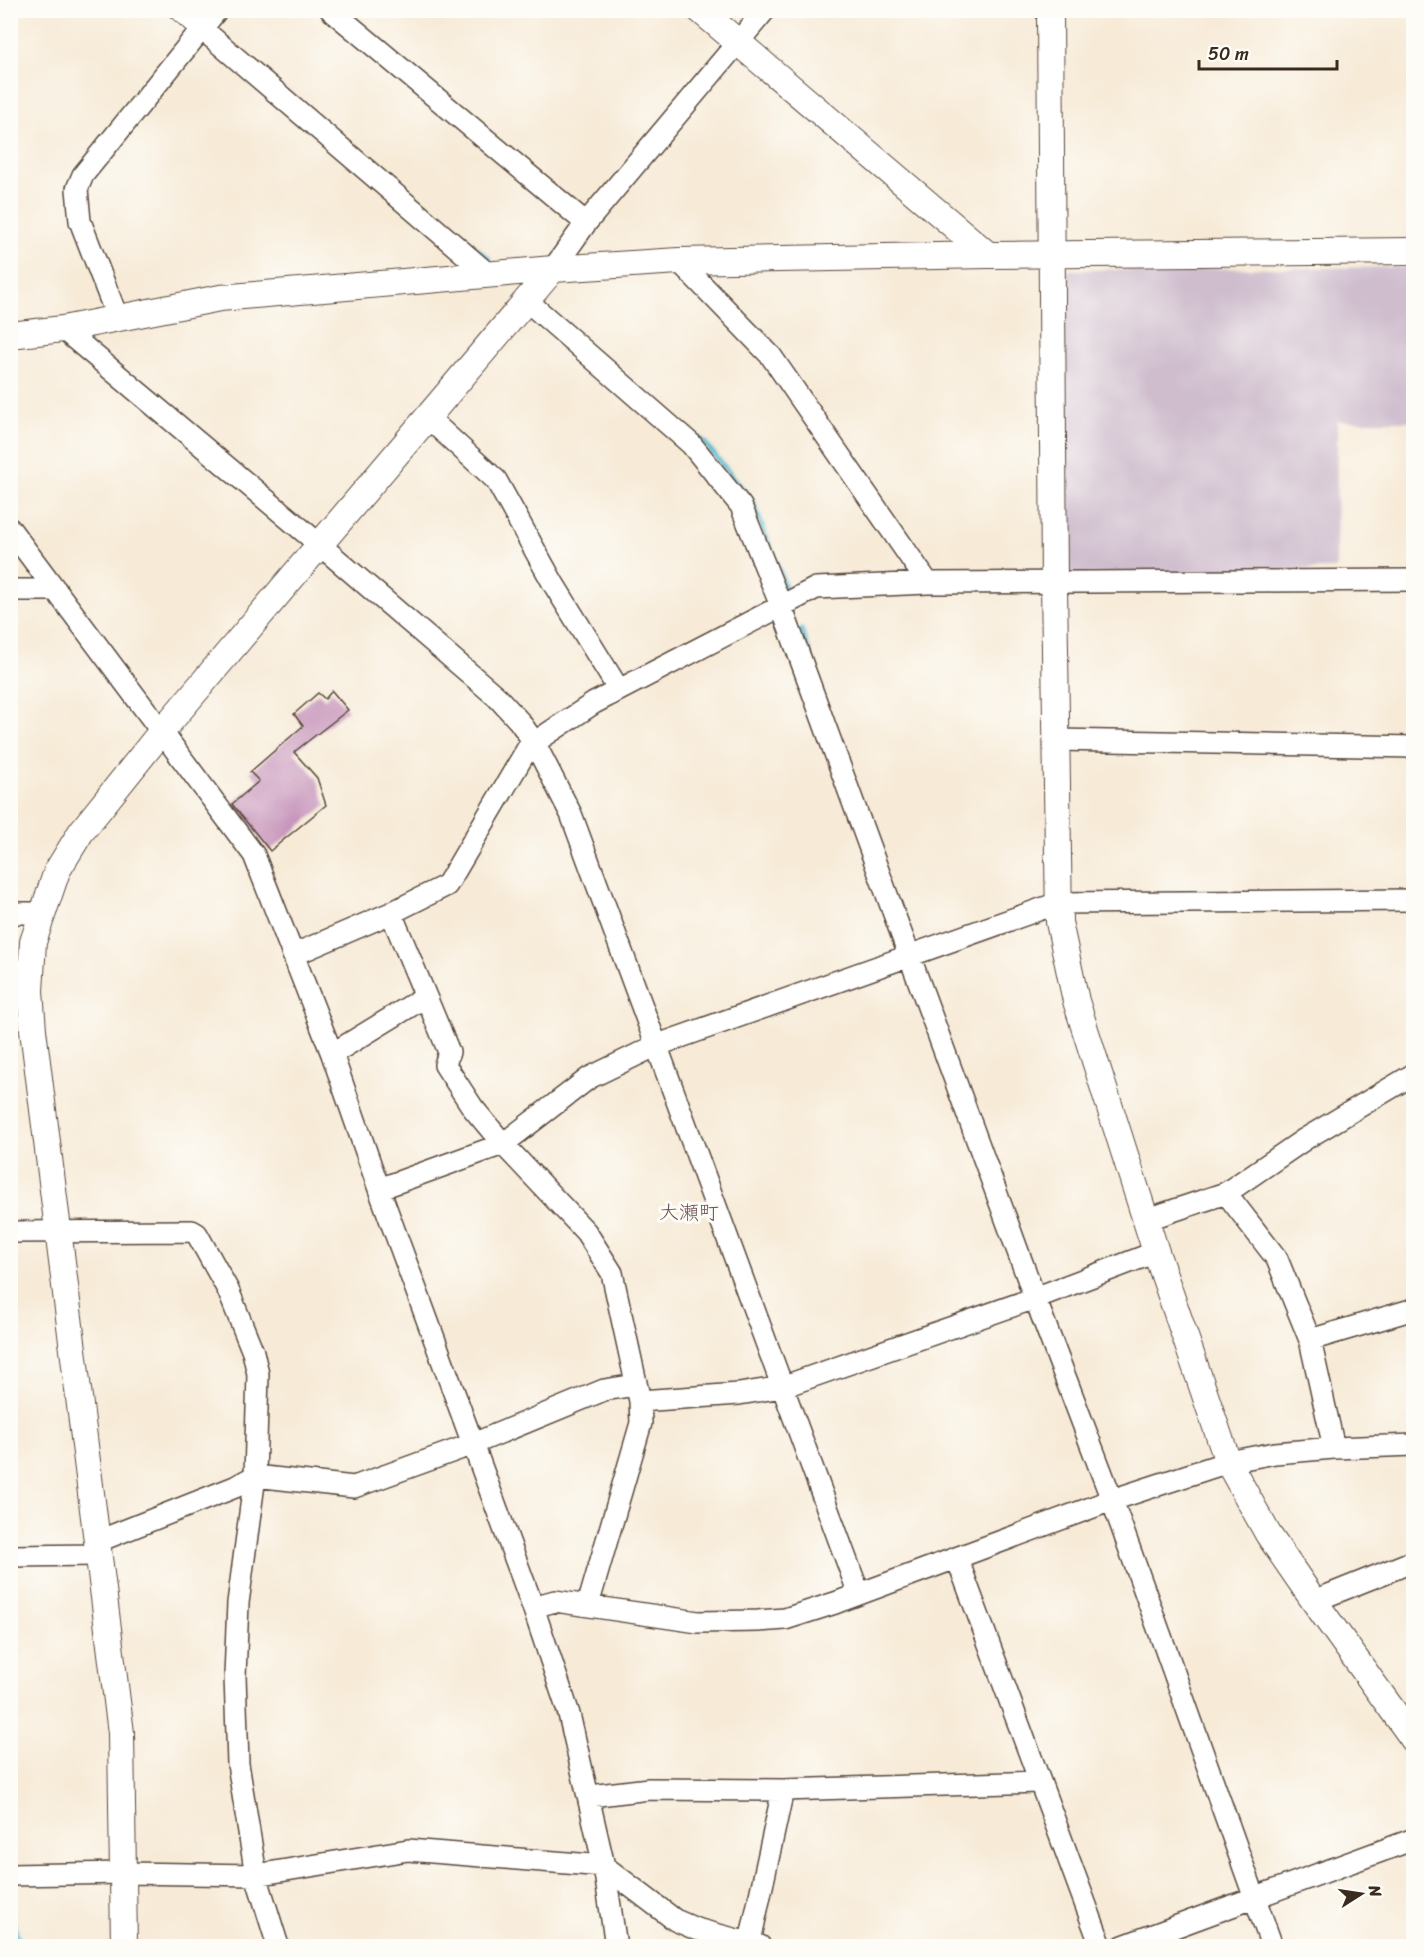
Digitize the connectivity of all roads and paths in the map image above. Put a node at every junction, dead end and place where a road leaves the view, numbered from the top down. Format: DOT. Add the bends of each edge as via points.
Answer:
graph roads {
  1 [pos="180,10"];
  2 [pos="217,10"];
  3 [pos="332,10"];
  4 [pos="700,10"];
  5 [pos="765,10"];
  6 [pos="1050,10"];
  7 [pos="202,28"];
  8 [pos="739,42"];
  9 [pos="586,223"];
  10 [pos="1413,251"];
  11 [pos="988,255"];
  12 [pos="1051,256"];
  13 [pos="679,261"];
  14 [pos="553,268"];
  15 [pos="488,274"];
  16 [pos="526,300"];
  17 [pos="118,319"];
  18 [pos="63,329"];
  19 [pos="10,335"];
  20 [pos="427,417"];
  21 [pos="10,529"];
  22 [pos="320,545"];
  23 [pos="1413,580"];
  24 [pos="928,583"];
  25 [pos="1054,583"];
  26 [pos="10,590"];
  27 [pos="56,590"];
  28 [pos="781,606"];
  29 [pos="619,690"];
  30 [pos="162,731"];
  31 [pos="1057,740"];
  32 [pos="534,742"];
  33 [pos="1413,747"];
  34 [pos="1413,900"];
  35 [pos="1058,903"];
  36 [pos="10,913"];
  37 [pos="41,913"];
  38 [pos="391,913"];
  39 [pos="910,955"];
  40 [pos="293,956"];
  41 [pos="425,997"];
  42 [pos="656,1046"];
  43 [pos="332,1054"];
  44 [pos="1413,1074"];
  45 [pos="503,1144"];
  46 [pos="379,1189"];
  47 [pos="1226,1193"];
  48 [pos="1145,1220"];
  49 [pos="10,1232"];
  50 [pos="57,1232"];
  51 [pos="1156,1252"];
  52 [pos="1035,1298"];
  53 [pos="1413,1309"];
  54 [pos="1310,1340"];
  55 [pos="782,1387"];
  56 [pos="638,1394"];
  57 [pos="473,1444"];
  58 [pos="1413,1445"];
  59 [pos="1334,1448"];
  60 [pos="1228,1462"];
  61 [pos="255,1476"];
  62 [pos="1112,1500"];
  63 [pos="97,1549"];
  64 [pos="10,1556"];
  65 [pos="957,1558"];
  66 [pos="1413,1561"];
  67 [pos="859,1594"];
  68 [pos="1314,1601"];
  69 [pos="588,1605"];
  70 [pos="533,1607"];
  71 [pos="1413,1740"];
  72 [pos="1038,1782"];
  73 [pos="783,1790"];
  74 [pos="590,1796"];
  75 [pos="1413,1839"];
  76 [pos="604,1866"];
  77 [pos="124,1873"];
  78 [pos="10,1875"];
  79 [pos="256,1875"];
  80 [pos="1253,1898"];
  81 [pos="753,1945"];
  82 [pos="124,1947"];
  83 [pos="278,1947"];
  84 [pos="616,1947"];
  85 [pos="1101,1947"];
  86 [pos="1123,1947"];
  87 [pos="1272,1947"];
  1 -- 7 [label="street"];
  2 -- 7 [label="street"];
  3 -- 9 [label="street"];
  4 -- 8 [label="street"];
  5 -- 8 [label="street"];
  6 -- 12 [label="street"];
  7 -- 15 [label="street"];
  7 -- 17 [label="street" via="83,175 77,189 80,221"];
  8 -- 9 [label="street"];
  8 -- 11 [label="street"];
  9 -- 14 [label="street"];
  10 -- 12 [label="street"];
  11 -- 12 [label="street"];
  11 -- 13 [label="street"];
  12 -- 25 [label="street"];
  13 -- 14 [label="street"];
  13 -- 24 [label="street" via="771,356"];
  14 -- 15 [label="street"];
  14 -- 16 [label="street"];
  15 -- 17 [label="street" via="220,298"];
  16 -- 20 [label="street"];
  16 -- 28 [label="street" via="692,444 741,506"];
  17 -- 18 [label="street"];
  18 -- 19 [label="street"];
  18 -- 22 [label="street"];
  20 -- 22 [label="street"];
  20 -- 29 [label="street" via="496,480"];
  21 -- 27 [label="street"];
  22 -- 30 [label="street"];
  22 -- 32 [label="street" via="497,697"];
  23 -- 25 [label="street"];
  24 -- 25 [label="street"];
  24 -- 28 [label="street" via="816,588"];
  25 -- 31 [label="street"];
  26 -- 27 [label="street"];
  27 -- 30 [label="street"];
  28 -- 29 [label="street"];
  28 -- 39 [label="street"];
  29 -- 32 [label="street"];
  30 -- 37 [label="street" via="81,832 57,871"];
  30 -- 40 [label="street" via="254,855"];
  31 -- 33 [label="street"];
  31 -- 35 [label="street"];
  32 -- 38 [label="street" via="528,746 447,885"];
  32 -- 42 [label="street" via="572,814"];
  34 -- 35 [label="street"];
  35 -- 39 [label="street"];
  35 -- 48 [label="street" via="1076,1001"];
  36 -- 37 [label="street"];
  37 -- 50 [label="street" via="33,942 30,991"];
  38 -- 40 [label="street"];
  38 -- 41 [label="street"];
  39 -- 42 [label="street"];
  39 -- 52 [label="street"];
  40 -- 43 [label="street"];
  41 -- 43 [label="street"];
  41 -- 45 [label="street" via="449,1053 445,1065"];
  42 -- 45 [label="street" via="589,1078"];
  42 -- 55 [label="street"];
  43 -- 46 [label="street"];
  44 -- 47 [label="street" via="1305,1139"];
  45 -- 46 [label="street"];
  45 -- 56 [label="street" via="586,1232 612,1273"];
  46 -- 57 [label="street"];
  47 -- 48 [label="street"];
  47 -- 54 [label="street" via="1277,1259"];
  48 -- 51 [label="street"];
  49 -- 50 [label="street"];
  50 -- 61 [label="street" via="197,1234 228,1290 258,1374"];
  50 -- 63 [label="street"];
  51 -- 52 [label="street"];
  51 -- 60 [label="street"];
  52 -- 55 [label="street"];
  52 -- 62 [label="street"];
  53 -- 54 [label="street"];
  54 -- 59 [label="street"];
  55 -- 56 [label="street" via="739,1394"];
  55 -- 67 [label="street"];
  56 -- 57 [label="street" via="604,1390"];
  56 -- 69 [label="street" via="641,1423"];
  57 -- 61 [label="street" via="354,1487"];
  57 -- 70 [label="street"];
  58 -- 59 [label="street"];
  59 -- 60 [label="street"];
  60 -- 62 [label="street"];
  60 -- 68 [label="street" via="1268,1534"];
  61 -- 63 [label="street"];
  61 -- 79 [label="street" via="238,1602 236,1676 238,1764"];
  62 -- 65 [label="street"];
  62 -- 80 [label="street"];
  63 -- 64 [label="street"];
  63 -- 77 [label="street" via="122,1733"];
  65 -- 67 [label="street"];
  65 -- 72 [label="street"];
  66 -- 68 [label="street"];
  67 -- 69 [label="street" via="785,1619 758,1621 698,1622"];
  68 -- 71 [label="street"];
  69 -- 70 [label="street" via="555,1601"];
  70 -- 74 [label="street" via="569,1714"];
  72 -- 73 [label="street"];
  72 -- 85 [label="street"];
  73 -- 74 [label="street" via="648,1789"];
  73 -- 81 [label="street"];
  74 -- 76 [label="street"];
  75 -- 80 [label="street"];
  76 -- 79 [label="street" via="408,1850"];
  76 -- 81 [label="street" via="675,1920"];
  76 -- 84 [label="street"];
  77 -- 78 [label="street"];
  77 -- 79 [label="street"];
  77 -- 82 [label="street"];
  79 -- 83 [label="street"];
  80 -- 86 [label="street"];
  80 -- 87 [label="street"];
}
